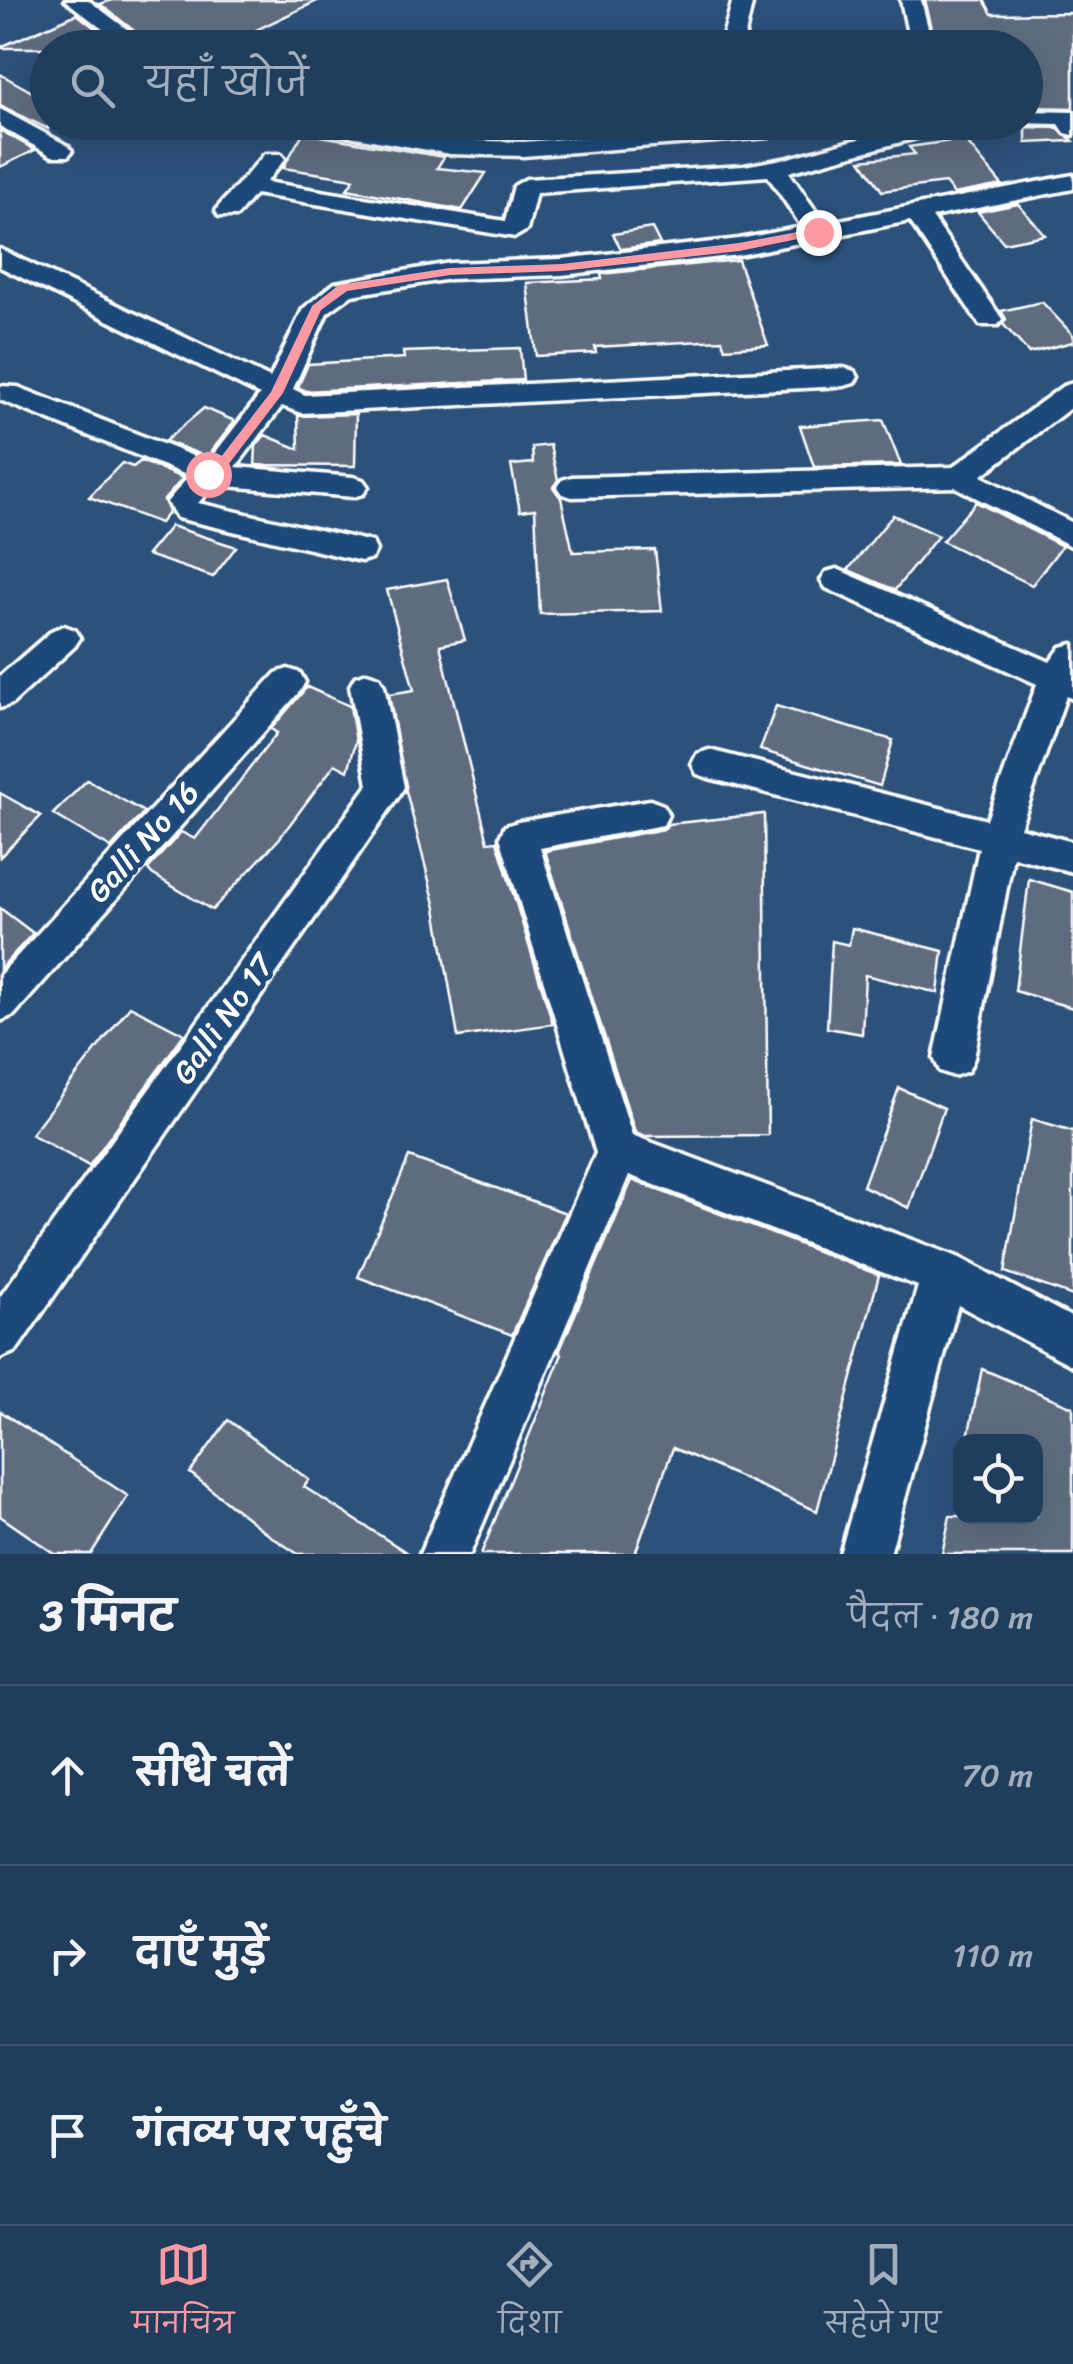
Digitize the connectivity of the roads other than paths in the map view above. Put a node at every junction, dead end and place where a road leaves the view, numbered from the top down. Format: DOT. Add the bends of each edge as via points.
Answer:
graph roads {
  1 [pos="74,0"];
  2 [pos="743,0"];
  3 [pos="911,0"];
  4 [pos="116,30"];
  5 [pos="736,30"];
  6 [pos="918,30"];
  7 [pos="0,116"];
  8 [pos="1043,117"];
  9 [pos="1073,128"];
  10 [pos="30,134"];
  11 [pos="41,140"];
  12 [pos="411,140"];
  13 [pos="617,140"];
  14 [pos="772,140"];
  15 [pos="886,140"];
  16 [pos="60,151"];
  17 [pos="273,159"];
  18 [pos="783,167"];
  19 [pos="1073,182"];
  20 [pos="250,186"];
  21 [pos="228,211"];
  22 [pos="916,212"];
  23 [pos="818,232"];
  24 [pos="0,257"];
  25 [pos="989,320"];
  26 [pos="844,377"];
  27 [pos="1073,392"];
  28 [pos="8,393"];
  29 [pos="277,393"];
  30 [pos="211,474"];
  31 [pos="960,477"];
  32 [pos="353,487"];
  33 [pos="572,487"];
  34 [pos="1073,536"];
  35 [pos="361,550"];
  36 [pos="837,580"];
  37 [pos="64,638"];
  38 [pos="1067,674"];
  39 [pos="288,682"];
  40 [pos="367,686"];
  41 [pos="0,695"];
  42 [pos="709,764"];
  43 [pos="650,815"];
  44 [pos="999,837"];
  45 [pos="1073,857"];
  46 [pos="2,996"];
  47 [pos="954,1058"];
  48 [pos="616,1153"];
  49 [pos="944,1274"];
  50 [pos="0,1335"];
  51 [pos="1073,1343"];
  52 [pos="445,1554"];
  53 [pos="865,1554"];
  1 -- 4 [label="street"];
  2 -- 5 [label="street"];
  3 -- 6 [label="street"];
  7 -- 10 [label="street"];
  8 -- 9 [label="street" via="1065,116"];
  11 -- 16 [label="street"];
  12 -- 13 [label="street" via="522,149"];
  14 -- 18 [label="street"];
  15 -- 18 [label="street"];
  17 -- 20 [label="street"];
  18 -- 20 [label="street" via="526,186 515,230"];
  18 -- 23 [label="street"];
  19 -- 22 [label="street"];
  20 -- 21 [label="street"];
  22 -- 23 [label="street"];
  22 -- 25 [label="street"];
  23 -- 29 [label="street" via="739,247 562,267 450,271 344,288 316,308"];
  24 -- 29 [label="street"];
  26 -- 29 [label="street" via="302,404"];
  27 -- 31 [label="street"];
  28 -- 30 [label="street"];
  29 -- 30 [label="street"];
  30 -- 32 [label="street"];
  30 -- 35 [label="street" via="182,502 188,510"];
  31 -- 33 [label="street"];
  31 -- 34 [label="street"];
  36 -- 38 [label="street"];
  37 -- 41 [label="street"];
  38 -- 44 [label="street"];
  39 -- 46 [label="street, Galli No 16"];
  40 -- 50 [label="street, Galli No 17" via="386,787"];
  42 -- 44 [label="street"];
  43 -- 48 [label="street" via="518,837"];
  44 -- 45 [label="street"];
  44 -- 47 [label="street"];
  48 -- 49 [label="street"];
  48 -- 52 [label="street"];
  49 -- 51 [label="street"];
  49 -- 53 [label="street"];
}
